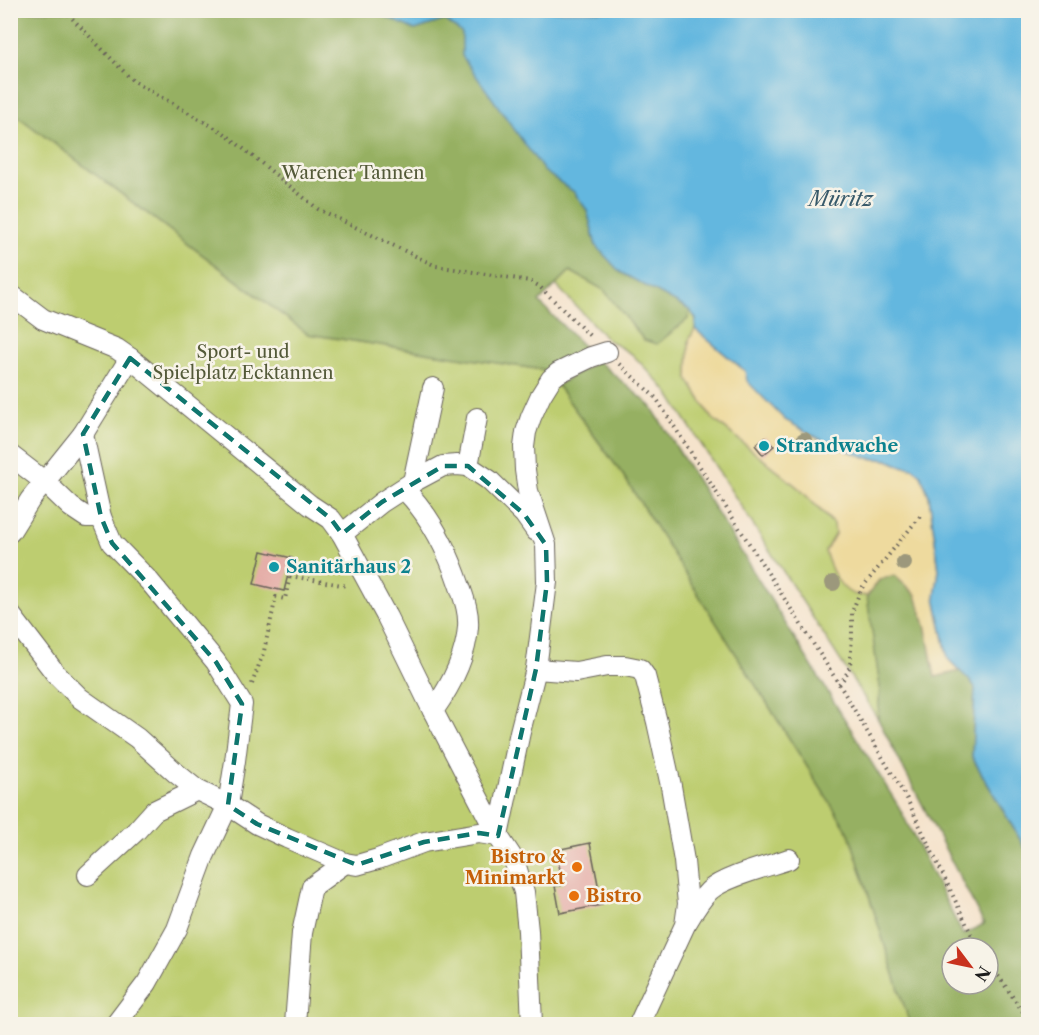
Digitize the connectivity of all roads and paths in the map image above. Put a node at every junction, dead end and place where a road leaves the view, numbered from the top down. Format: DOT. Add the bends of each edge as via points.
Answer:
graph roads {
  1 [pos="64,10"];
  2 [pos="10,294"];
  3 [pos="607,352"];
  4 [pos="130,358"];
  5 [pos="433,388"];
  6 [pos="477,418"];
  7 [pos="83,434"];
  8 [pos="10,455"];
  9 [pos="468,466"];
  10 [pos="45,482"];
  11 [pos="408,485"];
  12 [pos="921,514"];
  13 [pos="101,517"];
  14 [pos="10,532"];
  15 [pos="342,534"];
  16 [pos="546,545"];
  17 [pos="372,589"];
  18 [pos="10,614"];
  19 [pos="536,669"];
  20 [pos="839,684"];
  21 [pos="242,704"];
  22 [pos="433,711"];
  23 [pos="197,790"];
  24 [pos="228,805"];
  25 [pos="498,836"];
  26 [pos="789,859"];
  27 [pos="345,863"];
  28 [pos="88,875"];
  29 [pos="685,925"];
  30 [pos="972,936"];
  31 [pos="1000,978"];
  32 [pos="1029,1019"];
  33 [pos="116,1024"];
  34 [pos="295,1024"];
  35 [pos="532,1024"];
  36 [pos="639,1024"];
  1 -- 3 [label="path" via="133,81 224,133 318,209 436,266 530,281"];
  2 -- 4 [label="street" via="43,320 117,349"];
  3 -- 16 [label="street" via="558,373 541,395 526,432 528,491"];
  3 -- 20 [label="path" via="656,398"];
  4 -- 7 [label="street"];
  4 -- 15 [label="street" via="331,519"];
  5 -- 11 [label="street"];
  6 -- 9 [label="street"];
  7 -- 10 [label="street"];
  7 -- 13 [label="street"];
  8 -- 10 [label="street"];
  9 -- 11 [label="street" via="443,466"];
  9 -- 16 [label="street" via="489,480 524,514"];
  10 -- 13 [label="street" via="86,517"];
  10 -- 14 [label="street"];
  11 -- 15 [label="street"];
  11 -- 22 [label="street" via="440,536 467,608 468,629 462,655"];
  12 -- 20 [label="path" via="861,589 852,612 850,666"];
  13 -- 21 [label="street" via="112,543 216,662"];
  15 -- 17 [label="street"];
  16 -- 19 [label="street" via="548,582"];
  17 -- 21 [label="path" via="289,576 285,599 276,597 264,651"];
  17 -- 22 [label="street"];
  18 -- 23 [label="street" via="56,674 80,698 137,738"];
  19 -- 25 [label="street"];
  19 -- 29 [label="street" via="576,672 625,666 640,669 645,676 684,861 688,904"];
  20 -- 30 [label="path" via="907,799"];
  21 -- 24 [label="street"];
  22 -- 25 [label="street"];
  23 -- 24 [label="street"];
  23 -- 28 [label="street" via="154,811"];
  24 -- 27 [label="street" via="257,824"];
  24 -- 33 [label="street" via="177,929 147,982"];
  25 -- 27 [label="street" via="479,833 452,837 424,842 357,865"];
  25 -- 35 [label="street" via="514,860 524,892"];
  26 -- 29 [label="street" via="710,889"];
  27 -- 34 [label="street" via="312,887 302,933"];
  29 -- 36 [label="street"];
  31 -- 32 [label="path"];
}
